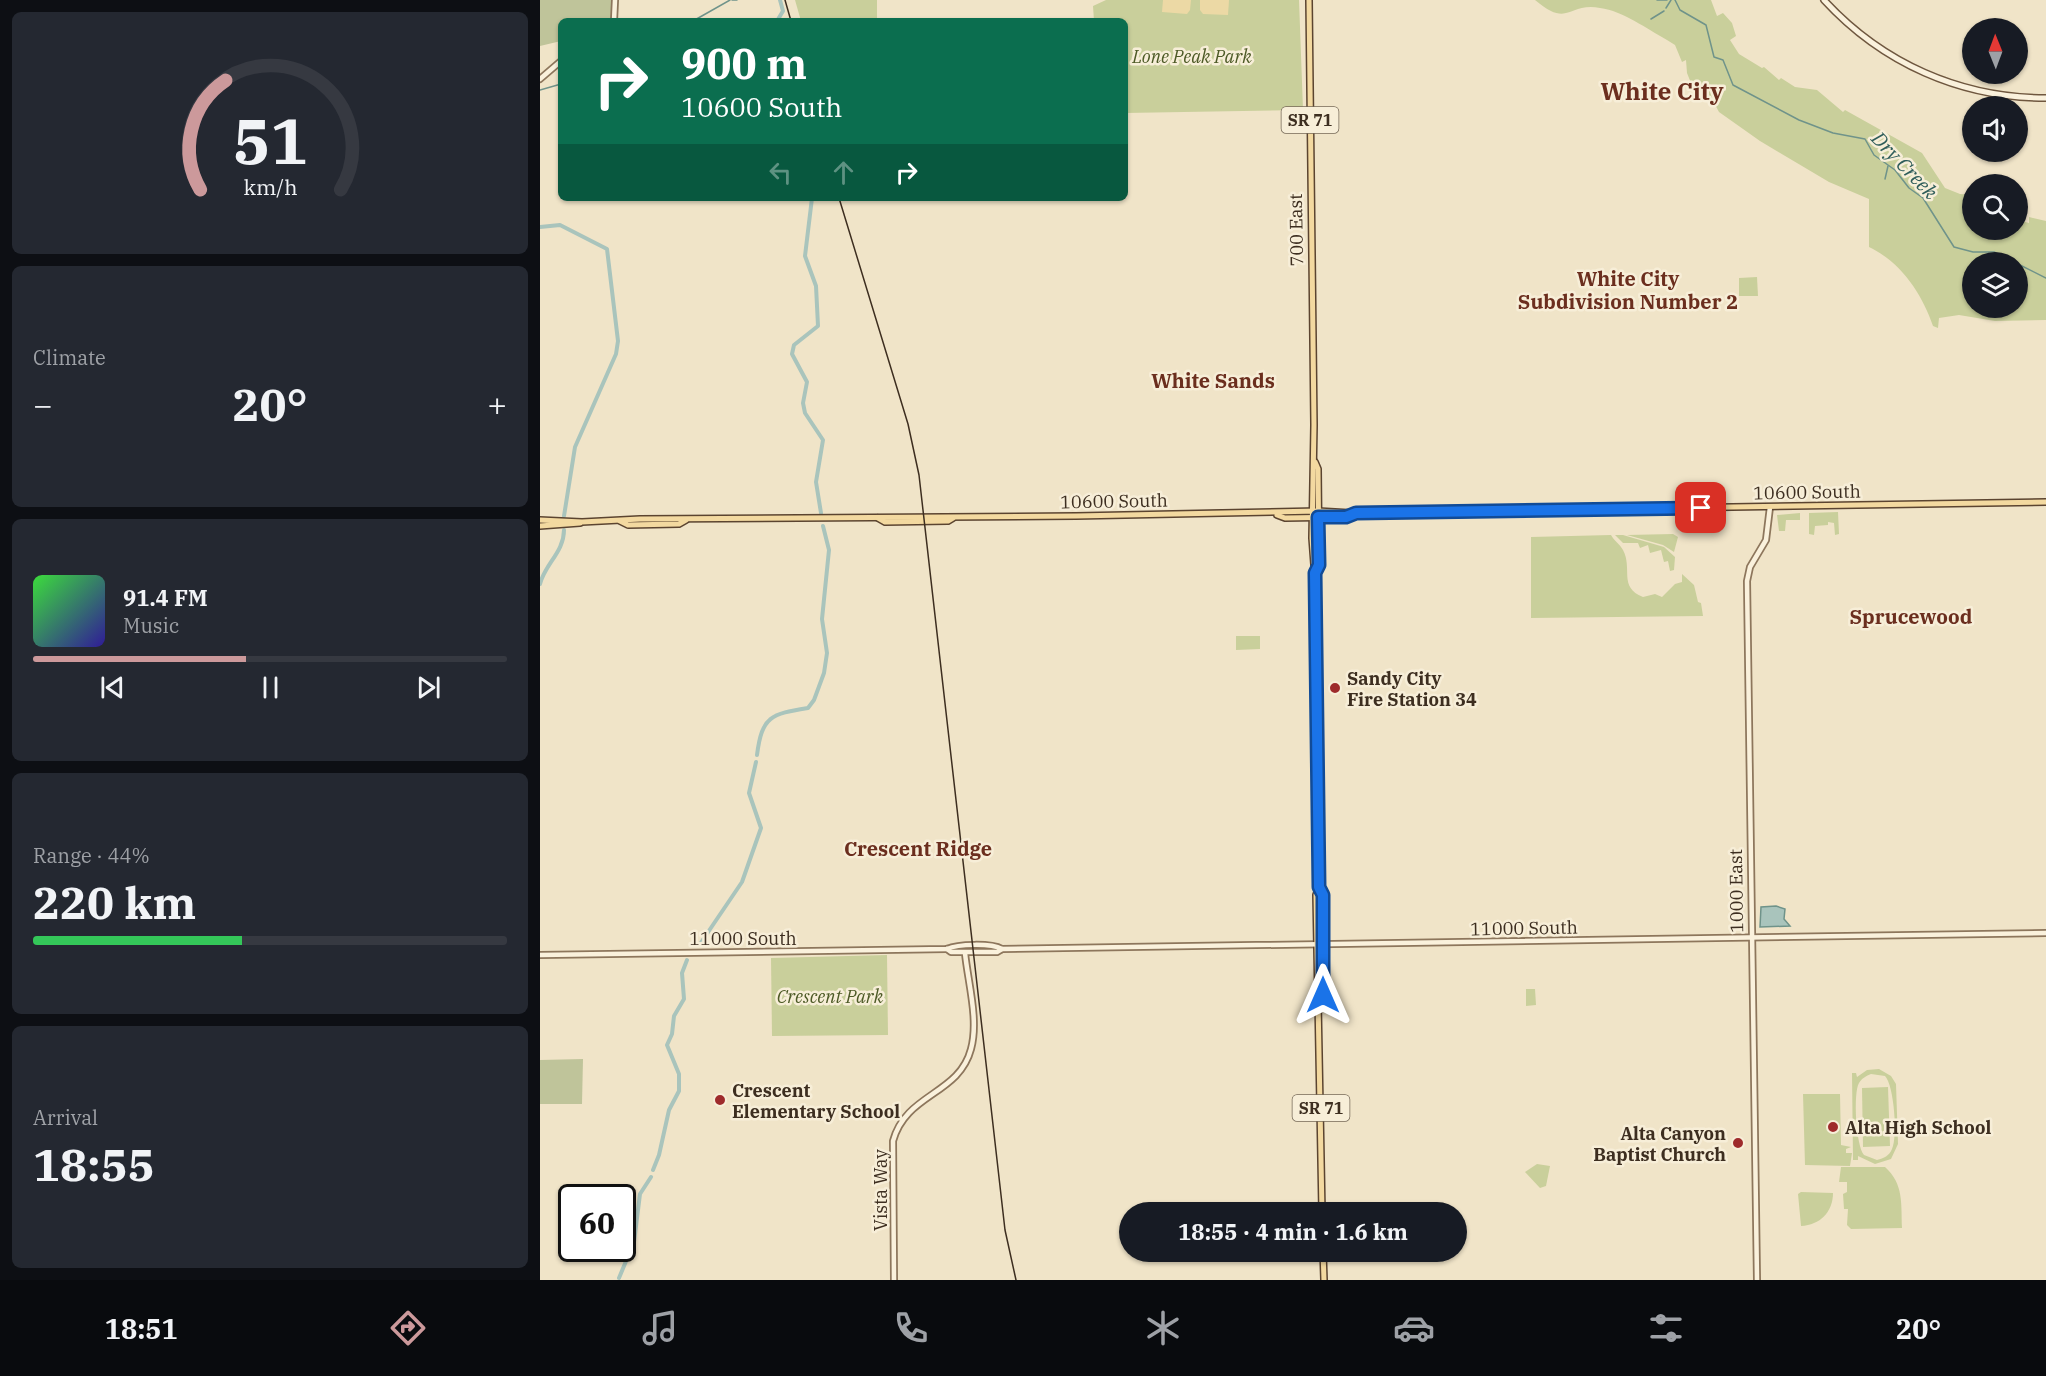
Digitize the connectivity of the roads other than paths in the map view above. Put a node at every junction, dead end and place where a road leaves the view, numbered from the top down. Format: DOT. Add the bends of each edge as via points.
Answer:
graph roads {
  1 [pos="615,0"];
  2 [pos="1309,0"];
  3 [pos="1824,0"];
  4 [pos="614,18"];
  5 [pos="558,64"];
  6 [pos="540,79"];
  7 [pos="2046,98"];
  8 [pos="2046,502"];
  9 [pos="1770,507"];
  10 [pos="1315,514"];
  11 [pos="582,522"];
  12 [pos="540,523"];
  13 [pos="2046,933"];
  14 [pos="1750,938"];
  15 [pos="1320,945"];
  16 [pos="947,949"];
  17 [pos="1002,949"];
  18 [pos="965,953"];
  19 [pos="540,955"];
  20 [pos="1322,1202"];
  21 [pos="1323,1262"];
  22 [pos="894,1280"];
  23 [pos="1324,1280"];
  24 [pos="1756,1280"];
  1 -- 4 [label="street"];
  2 -- 10 [label="main road, 700 East / SR 71"];
  3 -- 7 [label="main road" via="1870,42 1924,73 1985,92"];
  5 -- 6 [label="street"];
  8 -- 9 [label="main road, 10600 South"];
  9 -- 10 [label="main road, 10600 South"];
  9 -- 14 [label="street, 1000 East" via="1766,540 1754,557 1747,581"];
  10 -- 11 [label="main road, 10600 South" via="660,518"];
  10 -- 15 [label="main road, 700 East / SR 71" via="1319,565 1315,573 1319,887 1316,895"];
  11 -- 12 [label="main road, 10600 South"];
  11 -- 12 [label="main road, 10600 South" via="570,526"];
  13 -- 14 [label="street, 11000 South"];
  14 -- 15 [label="street, 11000 South"];
  14 -- 24 [label="street, 1000 East"];
  15 -- 17 [label="street, 11000 South"];
  15 -- 20 [label="main road, 700 East / SR 71"];
  16 -- 17 [label="street, 11000 South"];
  16 -- 18 [label="street, 11000 South"];
  16 -- 19 [label="street, 11000 South"];
  17 -- 18 [label="street, 11000 South"];
  18 -- 22 [label="street, Vista Way" via="973,1028 968,1057 950,1083 909,1110 893,1141"];
  21 -- 23 [label="main road"];
}
